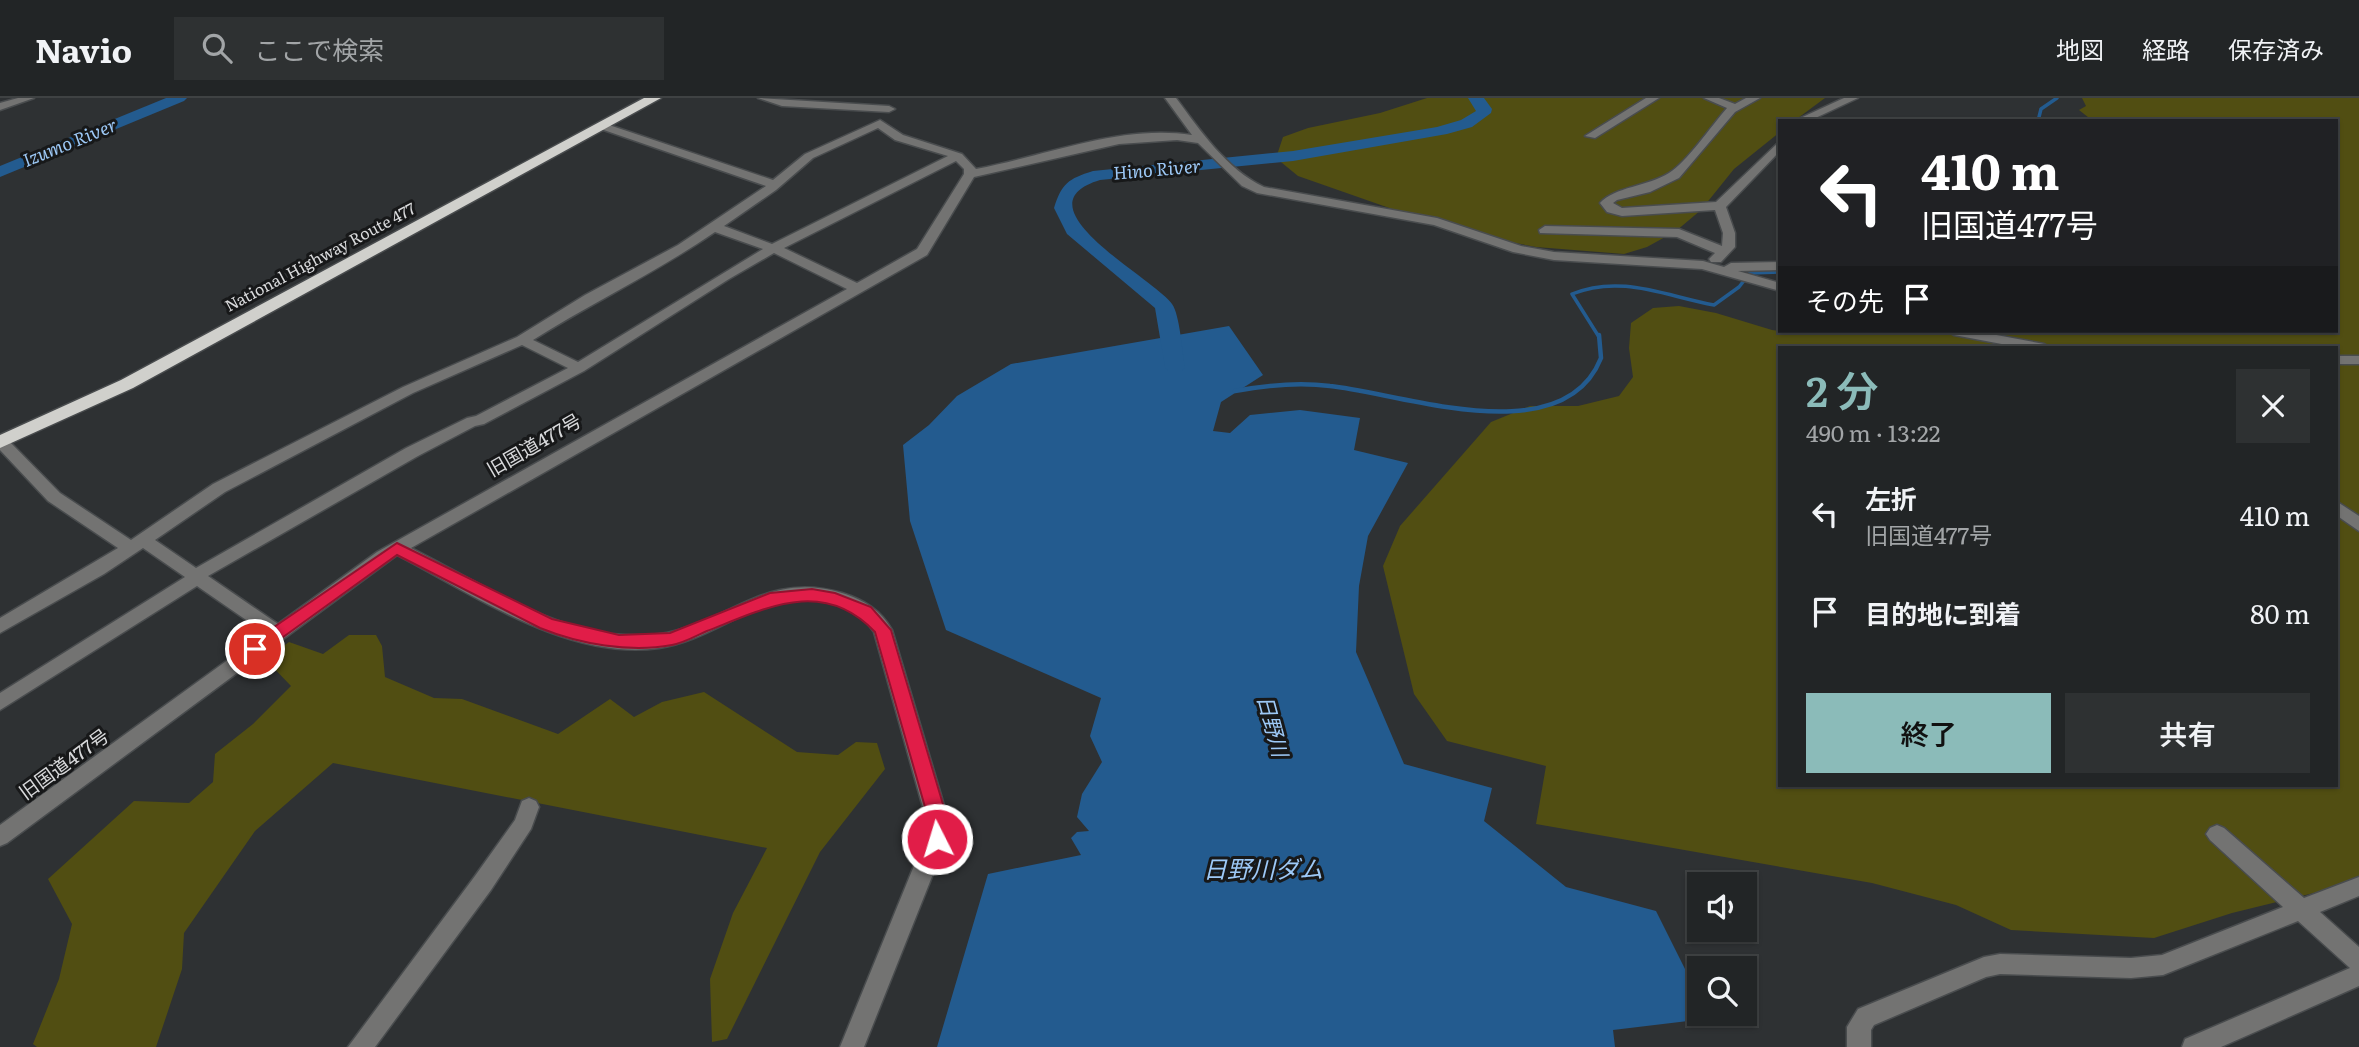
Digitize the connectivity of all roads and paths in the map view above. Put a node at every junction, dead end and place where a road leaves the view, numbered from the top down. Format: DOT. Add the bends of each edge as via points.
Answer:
graph roads {
  1 [pos="29,98"];
  2 [pos="654,98"];
  3 [pos="763,98"];
  4 [pos="1189,98"];
  5 [pos="1654,98"];
  6 [pos="1709,98"];
  7 [pos="1755,98"];
  8 [pos="1853,98"];
  9 [pos="1172,99"];
  10 [pos="0,107"];
  11 [pos="1734,107"];
  12 [pos="887,110"];
  13 [pos="1804,119"];
  14 [pos="602,126"];
  15 [pos="1591,136"];
  16 [pos="1206,143"];
  17 [pos="1778,146"];
  18 [pos="958,156"];
  19 [pos="970,174"];
  20 [pos="776,184"];
  21 [pos="1720,206"];
  22 [pos="715,227"];
  23 [pos="1545,230"];
  24 [pos="773,248"];
  25 [pos="1724,252"];
  26 [pos="1703,265"];
  27 [pos="1778,266"];
  28 [pos="1729,271"];
  29 [pos="1778,286"];
  30 [pos="858,289"];
  31 [pos="1965,333"];
  32 [pos="522,340"];
  33 [pos="2033,346"];
  34 [pos="2338,360"];
  35 [pos="2359,360"];
  36 [pos="579,368"];
  37 [pos="0,442"];
  38 [pos="2338,508"];
  39 [pos="2359,525"];
  40 [pos="137,544"];
  41 [pos="397,548"];
  42 [pos="195,577"];
  43 [pos="0,626"];
  44 [pos="277,632"];
  45 [pos="0,702"];
  46 [pos="529,807"];
  47 [pos="2217,834"];
  48 [pos="0,837"];
  49 [pos="2359,886"];
  50 [pos="2302,910"];
  51 [pos="2359,961"];
  52 [pos="2359,975"];
  53 [pos="360,1047"];
  54 [pos="852,1047"];
  55 [pos="1859,1047"];
  56 [pos="2194,1047"];
  1 -- 10 [label="street"];
  2 -- 14 [label="highway, National Highway Route 477"];
  3 -- 12 [label="street"];
  4 -- 9 [label="street"];
  5 -- 15 [label="street"];
  6 -- 11 [label="street"];
  7 -- 11 [label="street"];
  8 -- 13 [label="street"];
  9 -- 16 [label="street"];
  11 -- 21 [label="street" via="1666,182 1606,201 1611,209 1622,212"];
  12 -- 18 [label="street" via="882,127"];
  12 -- 20 [label="street" via="809,156"];
  14 -- 20 [label="street"];
  14 -- 37 [label="highway, National Highway Route 477" via="127,384"];
  16 -- 19 [label="street" via="1173,137 1110,144"];
  16 -- 26 [label="street" via="1240,178 1261,190 1427,220 1542,254"];
  17 -- 21 [label="street"];
  18 -- 19 [label="street"];
  18 -- 24 [label="street"];
  19 -- 30 [label="street, 旧国道477号" via="922,252"];
  20 -- 22 [label="street"];
  21 -- 25 [label="street" via="1729,233 1729,247"];
  22 -- 24 [label="street"];
  22 -- 32 [label="street"];
  23 -- 25 [label="street" via="1679,233"];
  24 -- 30 [label="street"];
  24 -- 36 [label="street"];
  25 -- 26 [label="street"];
  26 -- 28 [label="street"];
  27 -- 28 [label="street" via="1741,265"];
  28 -- 29 [label="street"];
  30 -- 41 [label="street, 旧国道477号"];
  31 -- 33 [label="street"];
  32 -- 36 [label="street"];
  32 -- 40 [label="street" via="408,390 219,488"];
  34 -- 35 [label="street"];
  36 -- 42 [label="street" via="412,452"];
  37 -- 40 [label="street" via="54,497"];
  38 -- 39 [label="street"];
  40 -- 42 [label="street"];
  40 -- 43 [label="street"];
  41 -- 44 [label="street, 旧国道477号"];
  41 -- 54 [label="street" via="546,624 619,641 672,639 762,601 790,595 830,597 873,617 883,630 940,829"];
  42 -- 44 [label="street"];
  42 -- 45 [label="street"];
  44 -- 48 [label="street, 旧国道477号"];
  46 -- 53 [label="street" via="524,823 483,883"];
  47 -- 50 [label="street"];
  49 -- 50 [label="street"];
  50 -- 51 [label="street"];
  50 -- 55 [label="street" via="2163,965 1983,967 1866,1017 1859,1027"];
  52 -- 56 [label="street"];
}
